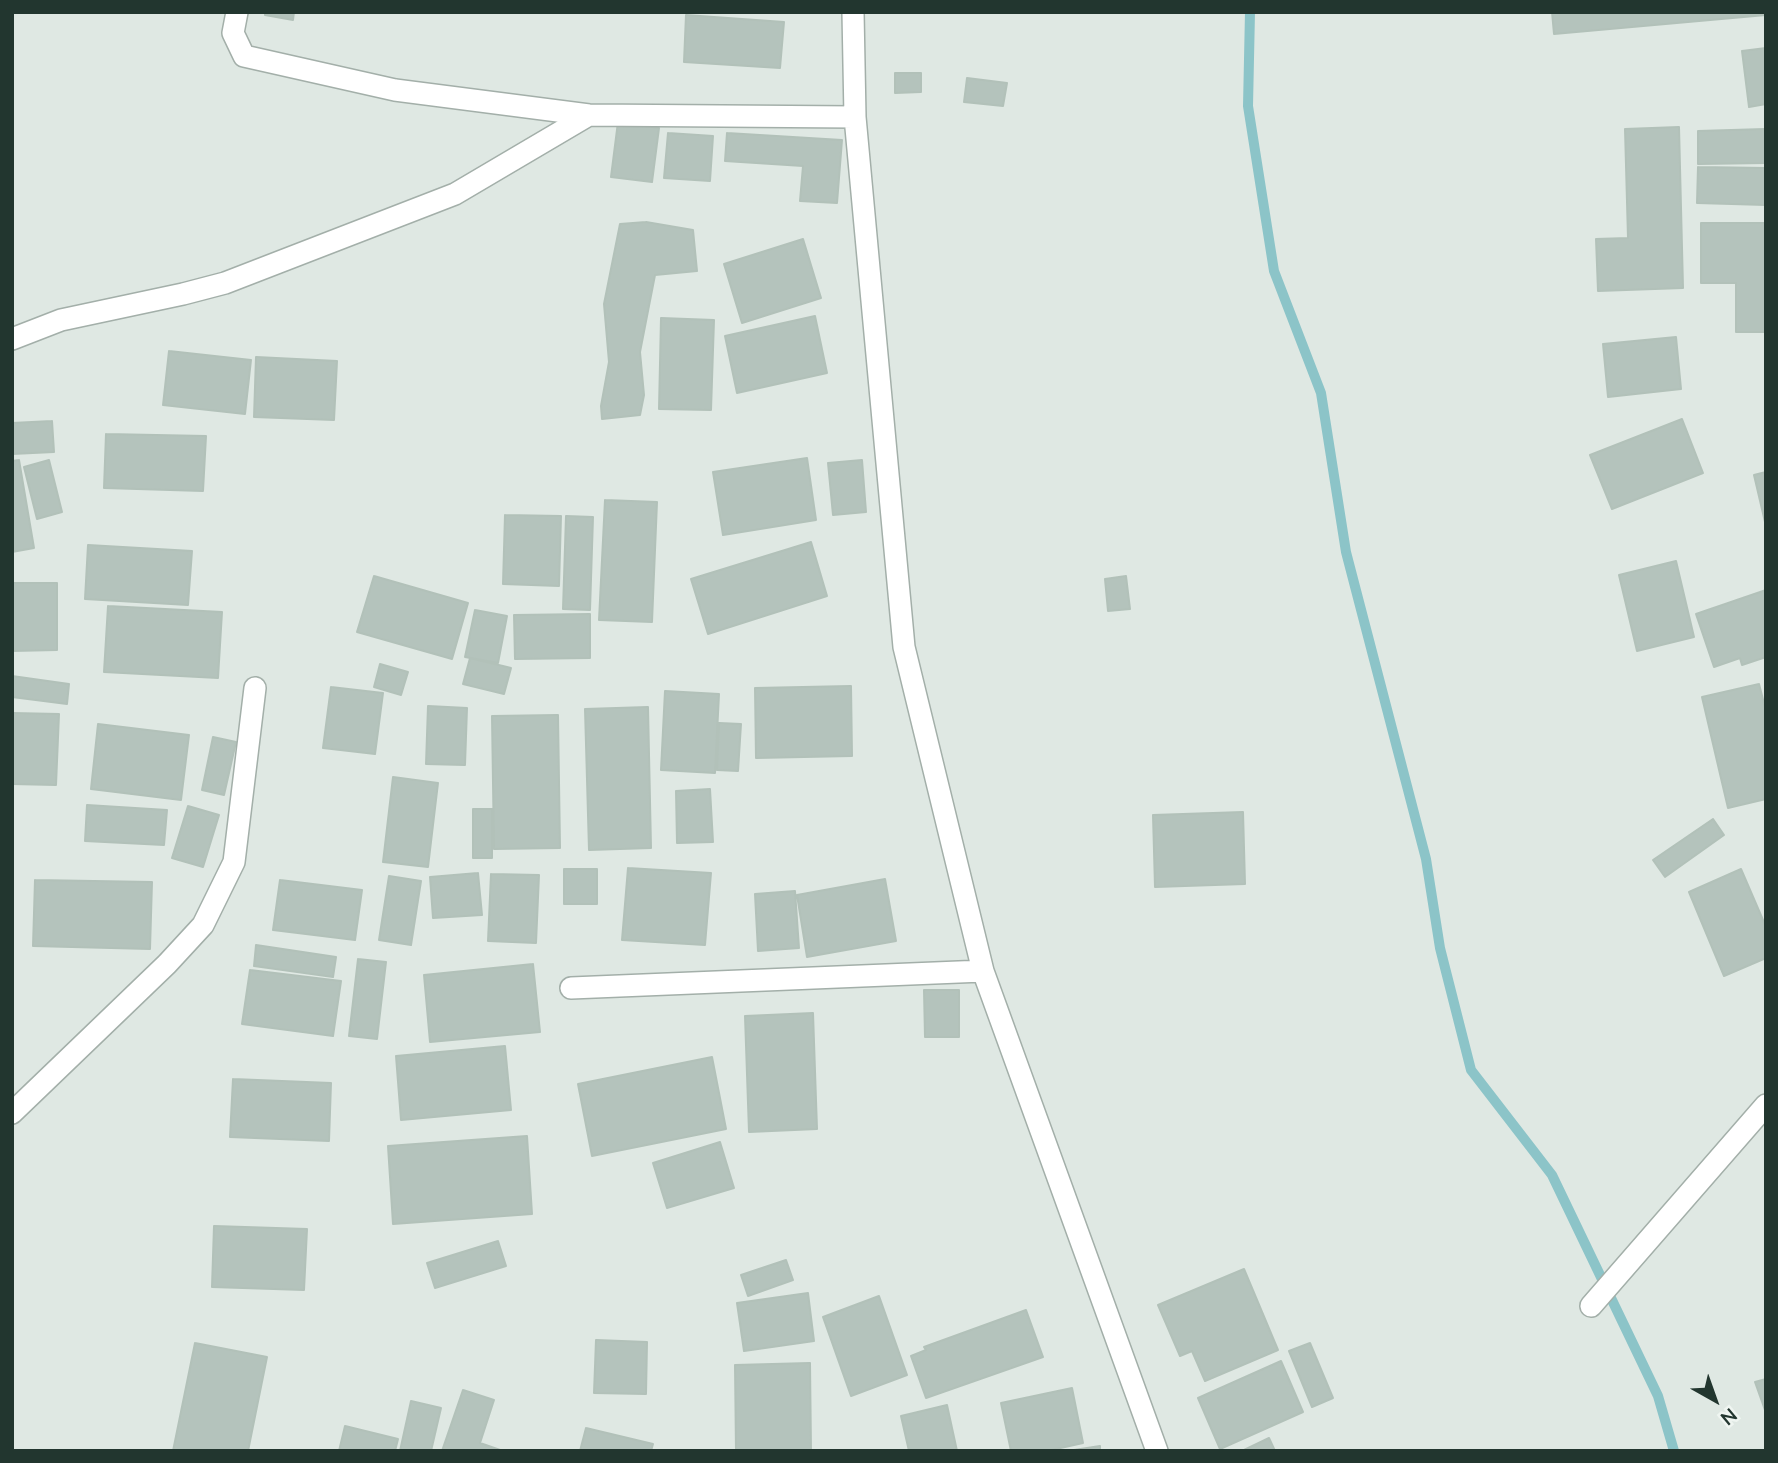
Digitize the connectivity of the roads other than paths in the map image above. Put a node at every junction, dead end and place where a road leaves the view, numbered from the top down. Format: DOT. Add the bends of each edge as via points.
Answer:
graph roads {
  1 [pos="237,12"];
  2 [pos="853,12"];
  3 [pos="589,115"];
  4 [pos="855,117"];
  5 [pos="12,339"];
  6 [pos="255,688"];
  7 [pos="983,971"];
  8 [pos="571,988"];
  9 [pos="1766,1105"];
  10 [pos="12,1114"];
  11 [pos="1591,1306"];
  12 [pos="1157,1451"];
  1 -- 3 [label="street" via="233,33 244,56 395,90"];
  2 -- 4 [label="street"];
  3 -- 4 [label="street"];
  3 -- 5 [label="street" via="455,194 225,283 61,320"];
  4 -- 7 [label="street" via="904,647"];
  6 -- 10 [label="street" via="234,862 203,925"];
  7 -- 8 [label="street"];
  7 -- 12 [label="street"];
  9 -- 11 [label="street"];
}
